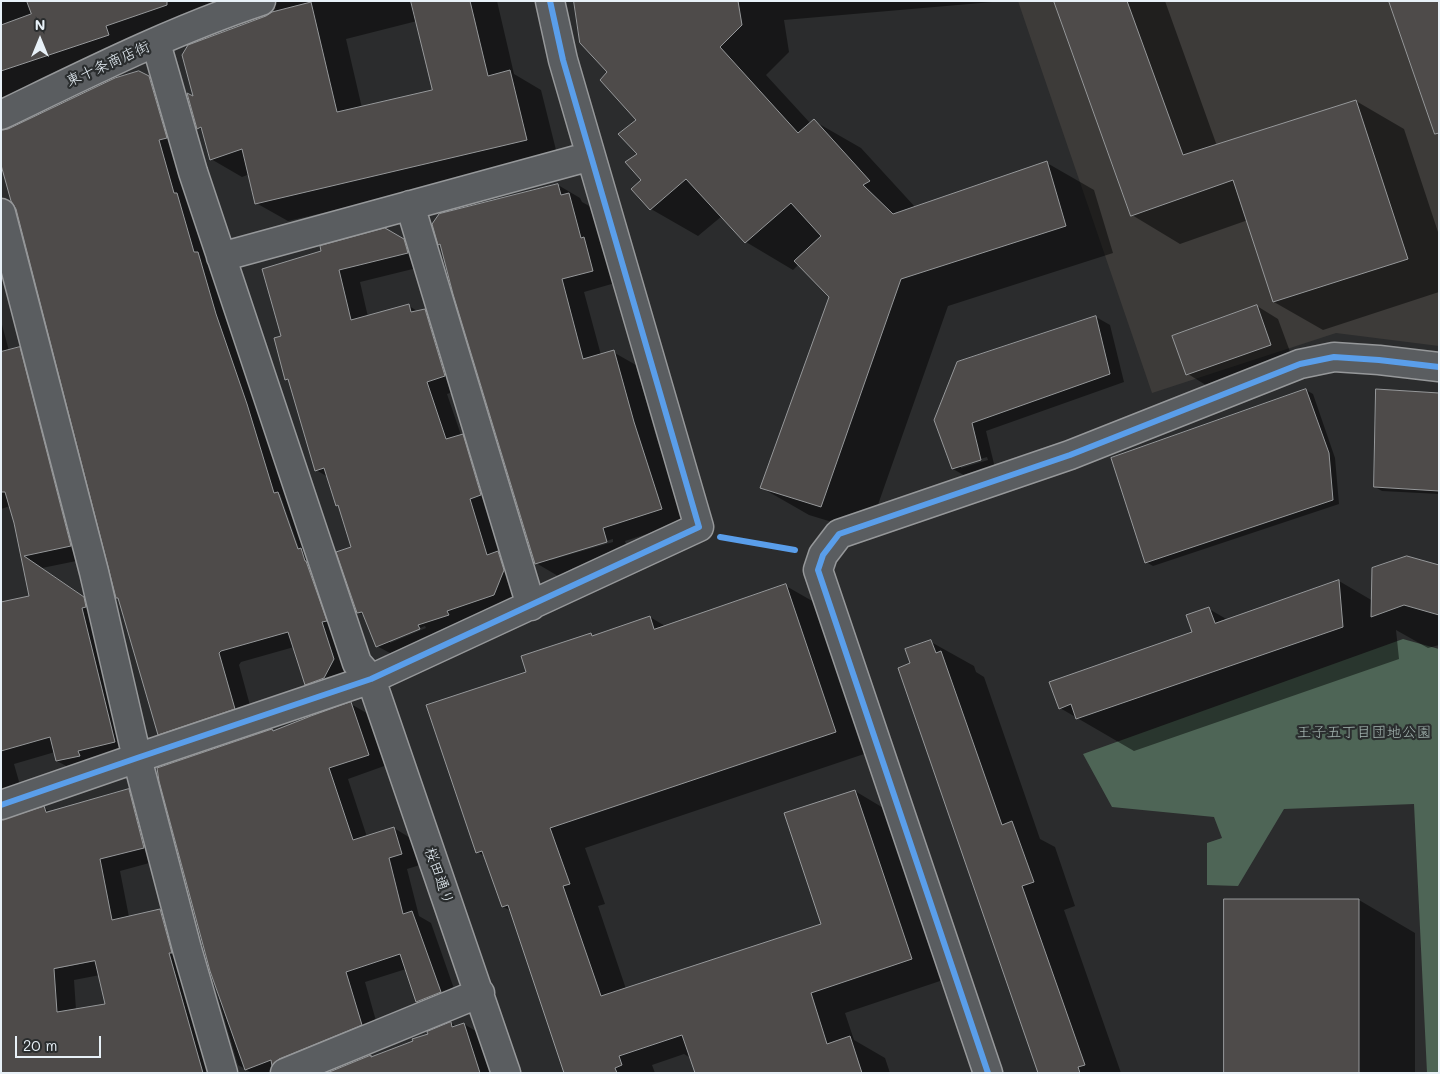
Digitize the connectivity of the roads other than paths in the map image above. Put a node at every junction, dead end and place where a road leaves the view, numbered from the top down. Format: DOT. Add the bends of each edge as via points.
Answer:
graph roads {
  1 [pos="260,1"];
  2 [pos="550,1"];
  3 [pos="214,9"];
  4 [pos="156,43"];
  5 [pos="1,115"];
  6 [pos="591,156"];
  7 [pos="410,205"];
  8 [pos="1,213"];
  9 [pos="221,257"];
  10 [pos="1439,367"];
  11 [pos="531,606"];
  12 [pos="371,679"];
  13 [pos="137,758"];
  14 [pos="1,805"];
  15 [pos="480,993"];
  16 [pos="223,1073"];
  17 [pos="285,1073"];
  18 [pos="506,1073"];
  19 [pos="988,1073"];
  1 -- 3 [label="street, 東十条商店街"];
  2 -- 6 [label="street" via="563,60"];
  3 -- 4 [label="street, 東十条商店街"];
  4 -- 5 [label="street, 東十条商店街"];
  4 -- 9 [label="street, 桜田通り"];
  6 -- 7 [label="street"];
  6 -- 11 [label="street" via="699,527"];
  7 -- 9 [label="street"];
  7 -- 11 [label="street"];
  8 -- 13 [label="street" via="94,572"];
  9 -- 12 [label="street, 桜田通り" via="357,664"];
  10 -- 19 [label="street" via="1334,357 1300,364 1070,455 839,534 823,555 818,570"];
  11 -- 12 [label="street"];
  12 -- 13 [label="street"];
  12 -- 15 [label="street, 桜田通り"];
  13 -- 14 [label="street"];
  13 -- 16 [label="street"];
  15 -- 17 [label="street"];
  15 -- 18 [label="street, 桜田通り"];
}
